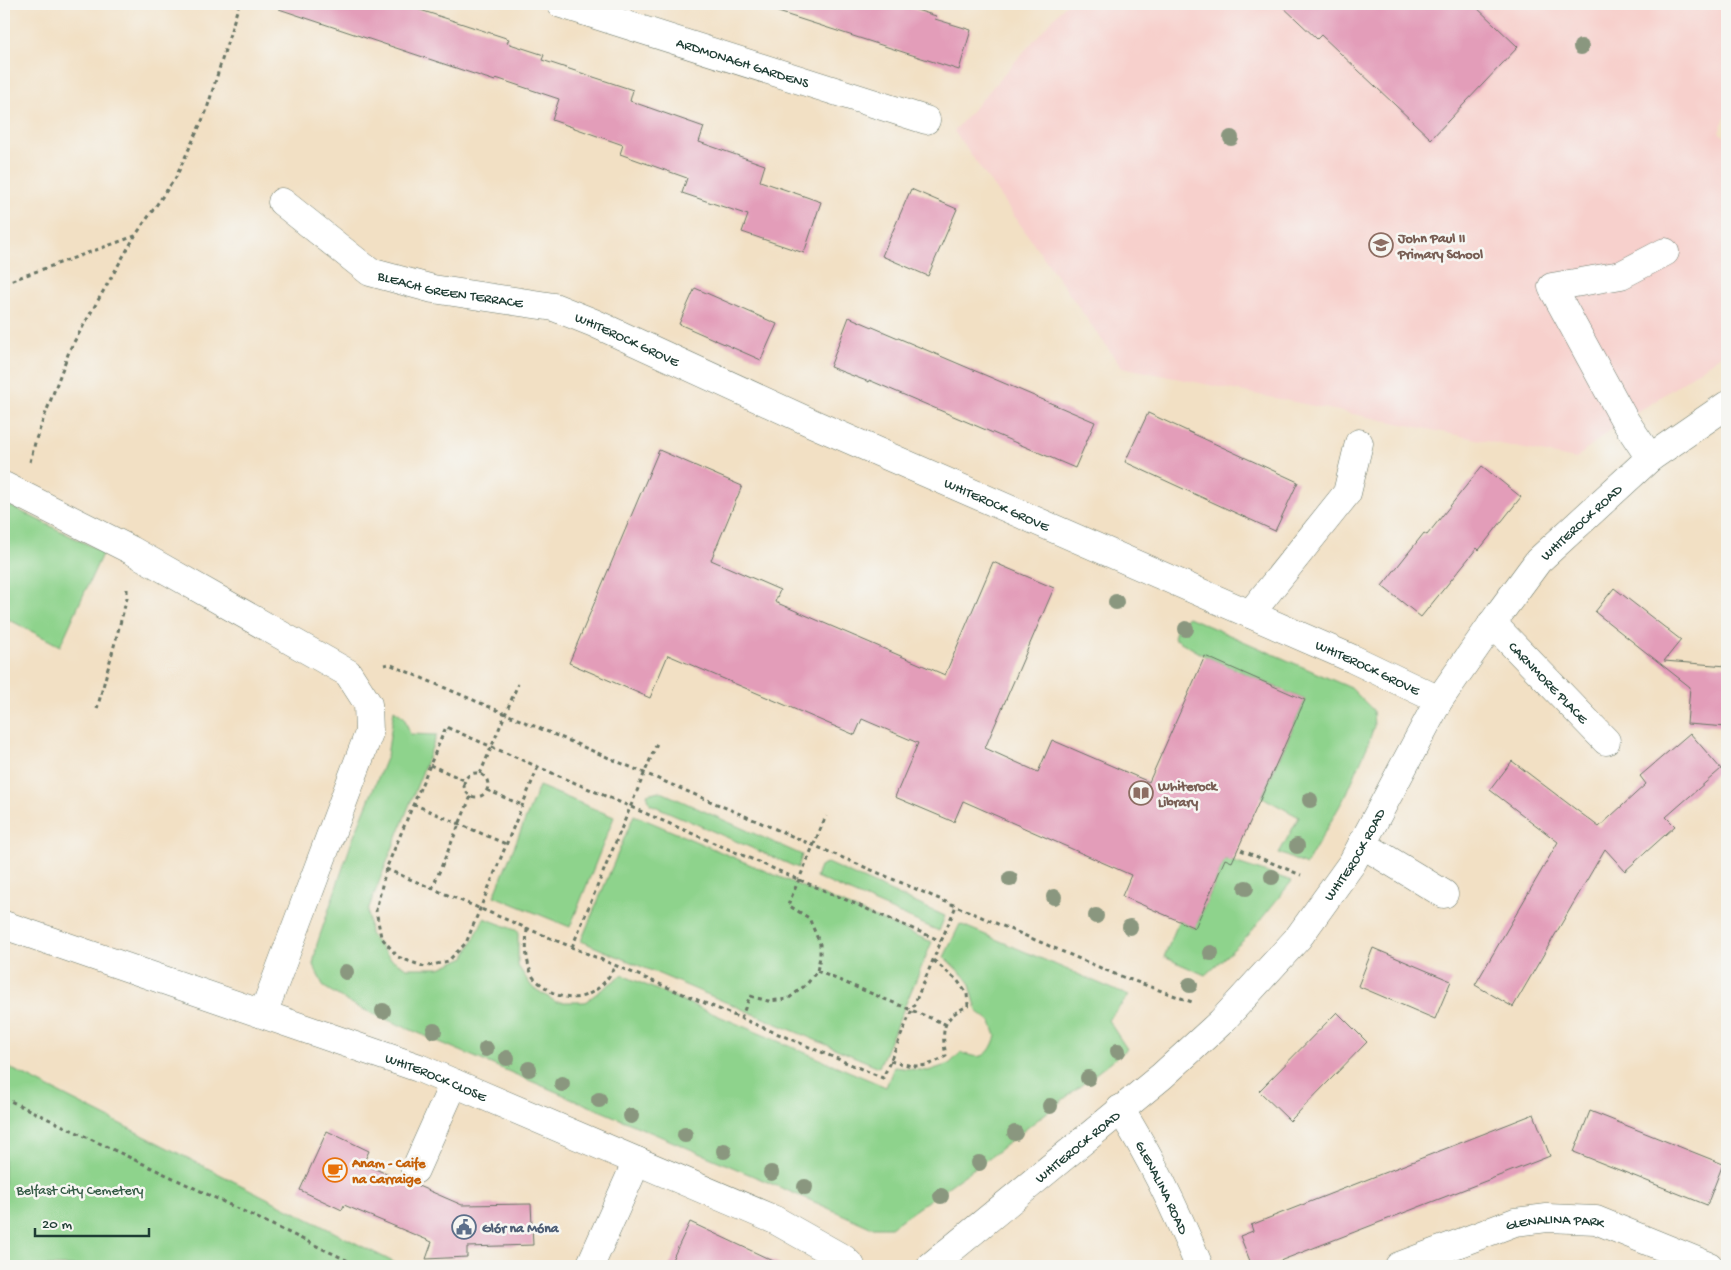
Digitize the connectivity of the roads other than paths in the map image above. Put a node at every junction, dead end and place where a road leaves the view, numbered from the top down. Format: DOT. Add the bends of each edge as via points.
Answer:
graph roads {
  1 [pos="561,4"];
  2 [pos="926,120"];
  3 [pos="282,202"];
  4 [pos="1665,252"];
  5 [pos="554,307"];
  6 [pos="1727,405"];
  7 [pos="1359,443"];
  8 [pos="1650,458"];
  9 [pos="12,490"];
  10 [pos="1250,614"];
  11 [pos="1492,623"];
  12 [pos="1439,700"];
  13 [pos="1606,741"];
  14 [pos="1362,844"];
  15 [pos="1444,894"];
  16 [pos="4,925"];
  17 [pos="263,1014"];
  18 [pos="454,1083"];
  19 [pos="1120,1109"];
  20 [pos="636,1161"];
  21 [pos="415,1170"];
  22 [pos="590,1266"];
  23 [pos="851,1266"];
  24 [pos="931,1266"];
  25 [pos="1199,1266"];
  26 [pos="1399,1266"];
  27 [pos="1709,1266"];
  1 -- 2 [label="street, ARDMONAGH GARDENS"];
  3 -- 5 [label="street, BLEACH GREEN TERRACE" via="370,272 433,289"];
  4 -- 8 [label="street" via="1622,275 1552,286 1624,419"];
  5 -- 10 [label="street, WHITEROCK GROVE"];
  6 -- 8 [label="street, WHITEROCK ROAD"];
  7 -- 10 [label="street" via="1347,493"];
  8 -- 11 [label="street, WHITEROCK ROAD" via="1538,561"];
  9 -- 17 [label="street" via="130,550 348,673 368,704 369,733"];
  10 -- 12 [label="street, WHITEROCK GROVE"];
  11 -- 12 [label="street, WHITEROCK ROAD"];
  11 -- 13 [label="street, CARNMORE PLACE"];
  12 -- 14 [label="street, WHITEROCK ROAD"];
  14 -- 15 [label="street"];
  14 -- 19 [label="street, WHITEROCK ROAD" via="1298,938 1221,1022"];
  16 -- 17 [label="street, WHITEROCK CLOSE"];
  17 -- 18 [label="street, WHITEROCK CLOSE"];
  18 -- 20 [label="street, WHITEROCK CLOSE"];
  18 -- 21 [label="street"];
  19 -- 24 [label="street, WHITEROCK ROAD"];
  19 -- 25 [label="street, GLENALINA ROAD" via="1178,1213"];
  20 -- 22 [label="street"];
  20 -- 23 [label="street, WHITEROCK CLOSE" via="774,1220"];
  26 -- 27 [label="street, GLENALINA PARK" via="1515,1222 1546,1218 1596,1220"];
}
